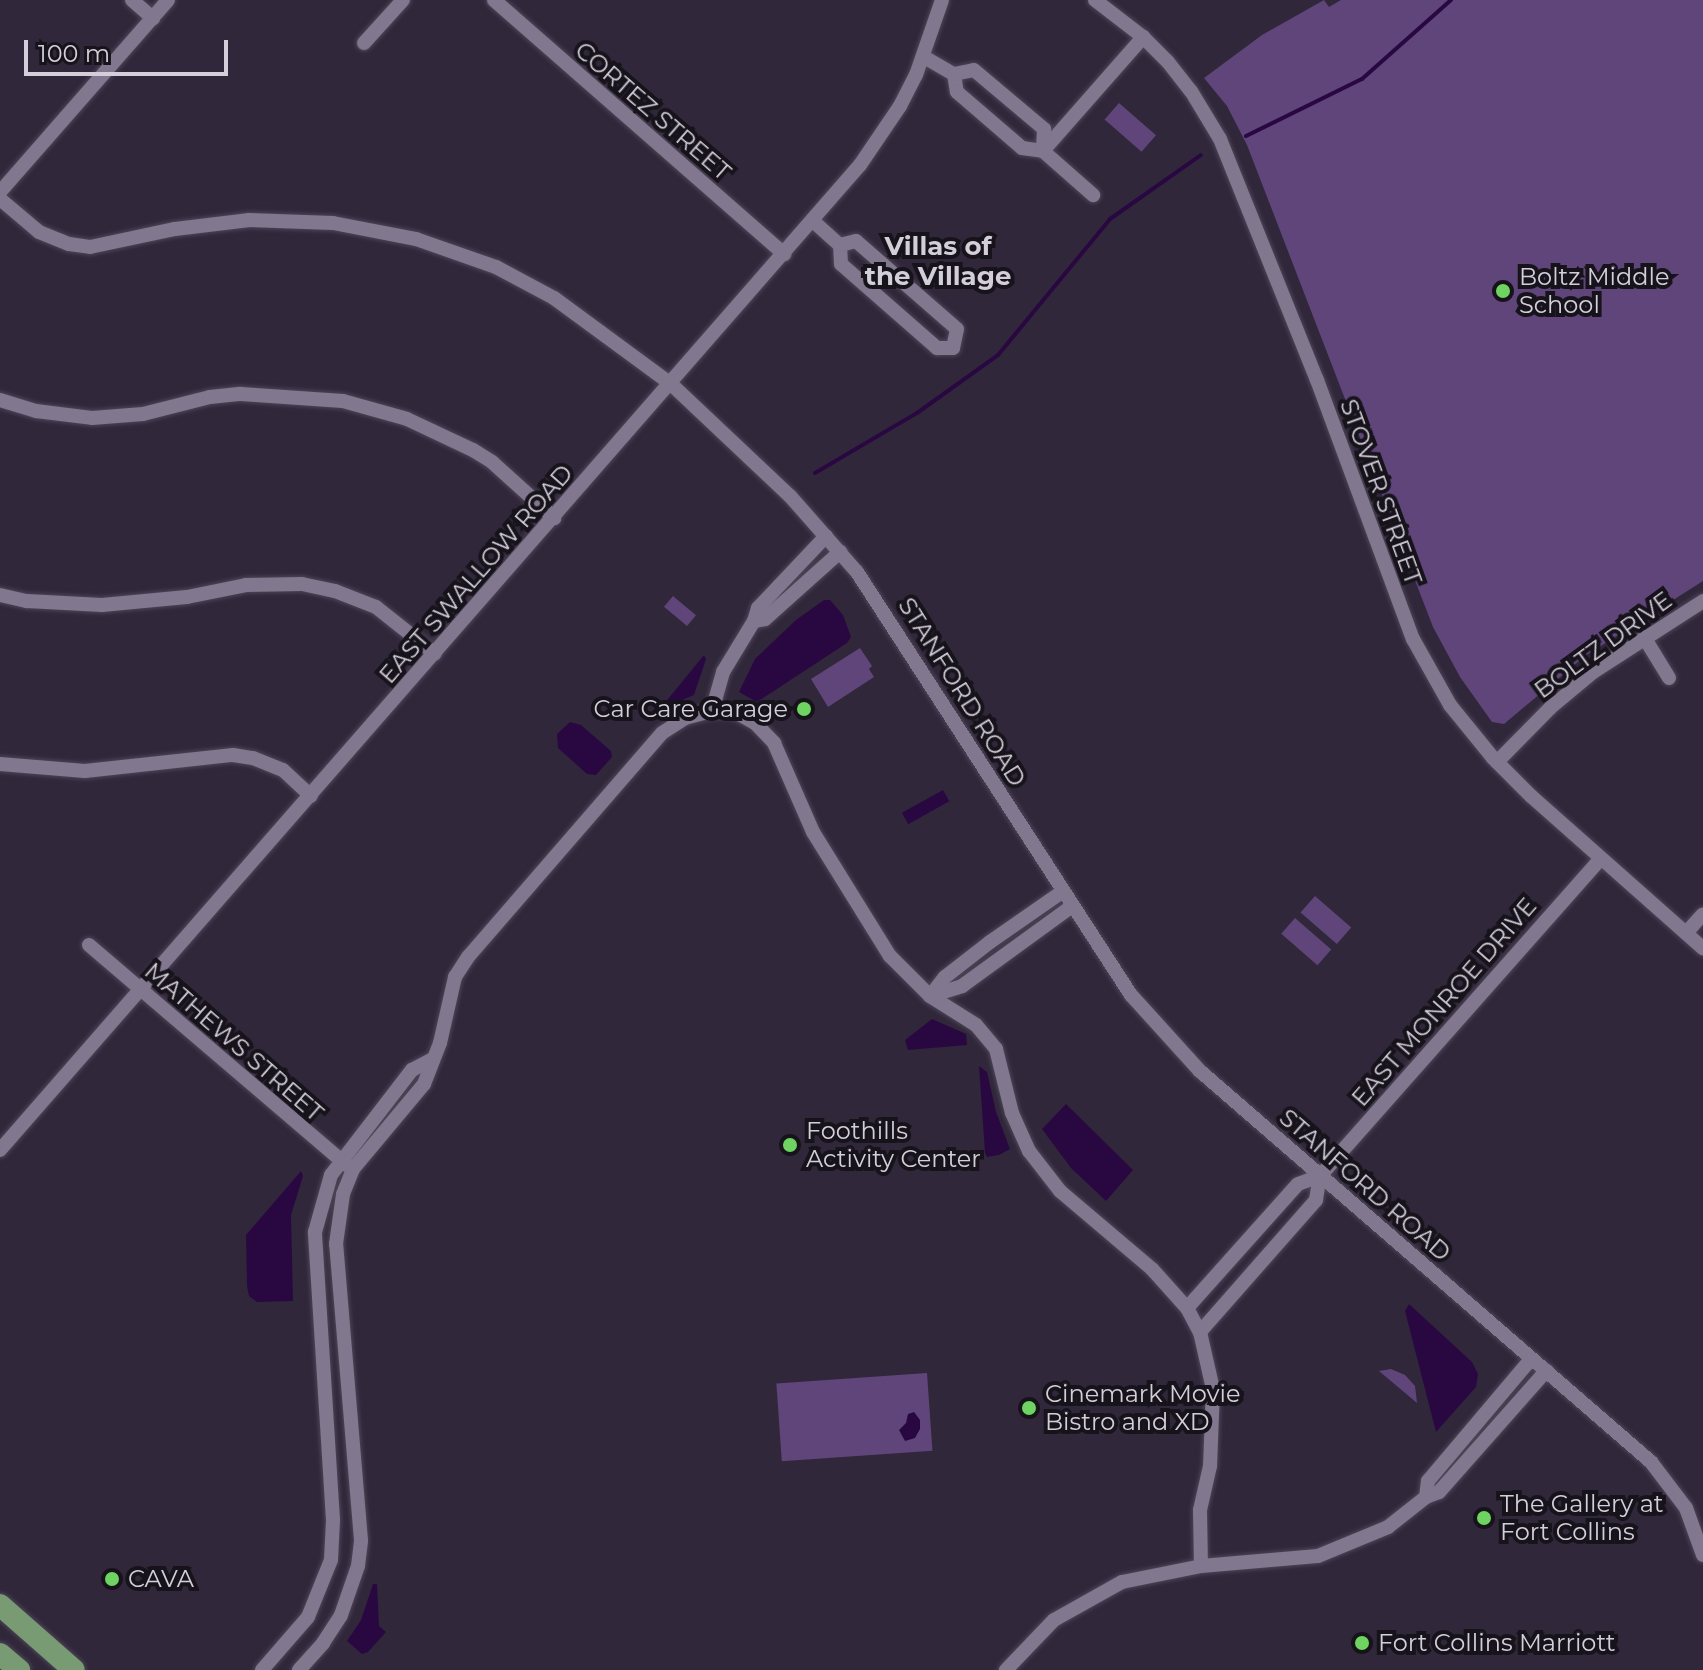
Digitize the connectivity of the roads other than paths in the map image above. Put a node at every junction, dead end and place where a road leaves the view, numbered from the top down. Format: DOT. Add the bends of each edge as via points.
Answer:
graph roads {
  1 [pos="132,0"];
  2 [pos="168,0"];
  3 [pos="403,0"];
  4 [pos="494,0"];
  5 [pos="942,0"];
  6 [pos="1095,0"];
  7 [pos="153,18"];
  8 [pos="1143,37"];
  9 [pos="364,43"];
  10 [pos="924,57"];
  11 [pos="954,74"];
  12 [pos="1043,151"];
  13 [pos="0,192"];
  14 [pos="1093,195"];
  15 [pos="0,199"];
  16 [pos="813,221"];
  17 [pos="840,245"];
  18 [pos="784,254"];
  19 [pos="671,384"];
  20 [pos="0,400"];
  21 [pos="554,518"];
  22 [pos="826,536"];
  23 [pos="840,552"];
  24 [pos="0,595"];
  25 [pos="1703,601"];
  26 [pos="754,621"];
  27 [pos="1644,637"];
  28 [pos="435,654"];
  29 [pos="1669,678"];
  30 [pos="712,711"];
  31 [pos="1497,762"];
  32 [pos="0,764"];
  33 [pos="311,796"];
  34 [pos="1601,858"];
  35 [pos="1062,892"];
  36 [pos="1072,906"];
  37 [pos="1703,914"];
  38 [pos="1686,933"];
  39 [pos="89,945"];
  40 [pos="1703,948"];
  41 [pos="140,990"];
  42 [pos="930,996"];
  43 [pos="431,1060"];
  44 [pos="0,1150"];
  45 [pos="339,1160"];
  46 [pos="353,1169"];
  47 [pos="1320,1176"];
  48 [pos="1187,1308"];
  49 [pos="1200,1332"];
  50 [pos="1531,1359"];
  51 [pos="1546,1371"];
  52 [pos="1426,1497"];
  53 [pos="1703,1555"];
  54 [pos="1201,1566"];
  55 [pos="0,1605"];
  56 [pos="0,1654"];
  57 [pos="19,1670"];
  58 [pos="74,1670"];
  59 [pos="262,1670"];
  60 [pos="299,1670"];
  61 [pos="1006,1670"];
  1 -- 7 [label="street"];
  2 -- 7 [label="street"];
  3 -- 9 [label="street"];
  4 -- 18 [label="street, CORTEZ STREET"];
  5 -- 10 [label="street, EAST SWALLOW ROAD"];
  6 -- 8 [label="street, STOVER STREET"];
  7 -- 13 [label="street"];
  8 -- 12 [label="street"];
  8 -- 31 [label="street, STOVER STREET" via="1191,91 1220,139 1413,639 1450,705"];
  10 -- 11 [label="street"];
  10 -- 16 [label="street, EAST SWALLOW ROAD" via="877,144"];
  11 -- 12 [label="street" via="957,92 1022,148"];
  11 -- 12 [label="street" via="974,70 1044,129"];
  12 -- 14 [label="street"];
  15 -- 19 [label="street, STANFORD ROAD" via="39,232 90,247 249,220 333,223 416,239 496,267 554,298"];
  16 -- 17 [label="street"];
  16 -- 18 [label="street, EAST SWALLOW ROAD"];
  17 -- 17 [label="street" via="856,241 957,329 953,348 937,348 841,264"];
  18 -- 19 [label="street, EAST SWALLOW ROAD"];
  19 -- 21 [label="street, EAST SWALLOW ROAD"];
  19 -- 22 [label="street, STANFORD ROAD"];
  20 -- 21 [label="street" via="92,418 143,414 241,394 343,401 407,419 473,450"];
  21 -- 28 [label="street, EAST SWALLOW ROAD"];
  22 -- 23 [label="street, STANFORD ROAD"];
  22 -- 26 [label="street" via="758,608"];
  23 -- 26 [label="street" via="765,619"];
  23 -- 35 [label="street, STANFORD ROAD" via="884,610"];
  24 -- 28 [label="street" via="102,605 246,585 302,584 376,607"];
  25 -- 27 [label="street, BOLTZ DRIVE"];
  26 -- 30 [label="street" via="723,672"];
  27 -- 29 [label="street"];
  27 -- 31 [label="street, BOLTZ DRIVE" via="1550,708"];
  28 -- 33 [label="street, EAST SWALLOW ROAD"];
  30 -- 42 [label="street" via="735,712 774,743 836,874 890,956"];
  30 -- 43 [label="street" via="685,718 662,733 468,957 455,977"];
  31 -- 34 [label="street, STOVER STREET"];
  32 -- 33 [label="street" via="85,771 233,755 283,770"];
  33 -- 41 [label="street, EAST SWALLOW ROAD"];
  34 -- 38 [label="street, STOVER STREET"];
  34 -- 47 [label="street, EAST MONROE DRIVE"];
  35 -- 36 [label="street, STANFORD ROAD"];
  35 -- 42 [label="street" via="967,960"];
  36 -- 42 [label="street" via="962,986"];
  36 -- 47 [label="street, STANFORD ROAD" via="1131,995 1187,1057"];
  37 -- 38 [label="street"];
  38 -- 40 [label="street, STOVER STREET"];
  39 -- 41 [label="street, MATHEWS STREET"];
  41 -- 44 [label="street, EAST SWALLOW ROAD"];
  41 -- 45 [label="street, MATHEWS STREET"];
  42 -- 48 [label="street" via="976,1025 996,1049 1020,1135 1053,1183 1152,1269"];
  43 -- 45 [label="street" via="412,1070"];
  43 -- 46 [label="street" via="424,1084"];
  45 -- 46 [label="street, MATHEWS STREET"];
  45 -- 59 [label="street" via="315,1232 331,1560 308,1617"];
  46 -- 60 [label="street" via="340,1205 336,1244 361,1540 341,1615"];
  47 -- 48 [label="street, EAST MONROE DRIVE" via="1298,1184"];
  47 -- 49 [label="street, EAST MONROE DRIVE" via="1316,1200"];
  47 -- 50 [label="street, STANFORD ROAD"];
  48 -- 49 [label="street"];
  49 -- 54 [label="street" via="1213,1389 1213,1430 1200,1510"];
  50 -- 51 [label="street, STANFORD ROAD"];
  50 -- 52 [label="street" via="1428,1481"];
  51 -- 52 [label="street" via="1439,1492"];
  51 -- 53 [label="street, STANFORD ROAD" via="1665,1477 1693,1520"];
  52 -- 54 [label="street" via="1388,1527 1328,1553"];
  54 -- 61 [label="street" via="1149,1574 1112,1587 1042,1630"];
  55 -- 58 [label="highway"];
  56 -- 57 [label="highway"];
}
